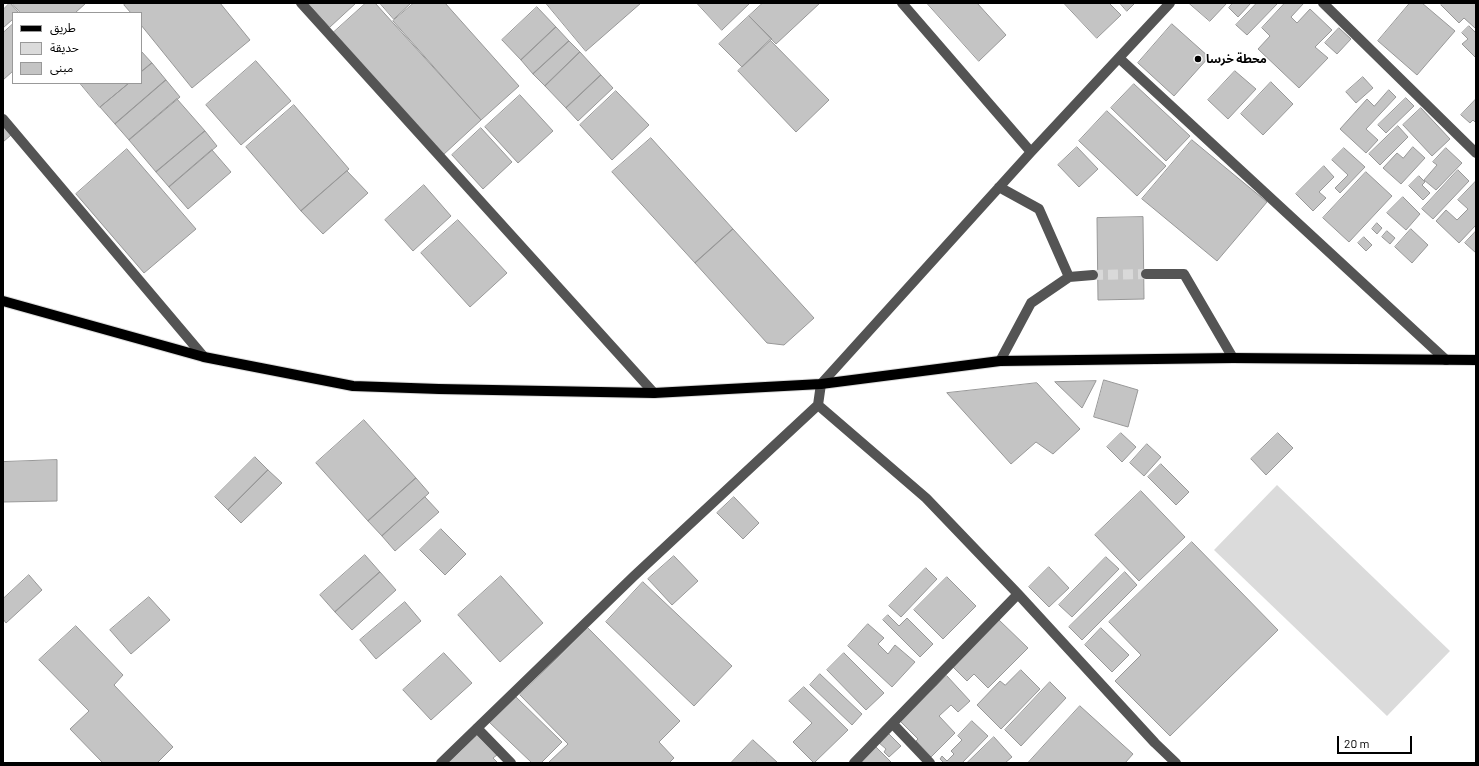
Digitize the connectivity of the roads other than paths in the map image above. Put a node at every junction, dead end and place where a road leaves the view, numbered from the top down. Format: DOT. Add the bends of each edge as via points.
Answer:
graph roads {
  1 [pos="301,3"];
  2 [pos="902,3"];
  3 [pos="1170,3"];
  4 [pos="1323,3"];
  5 [pos="1119,58"];
  6 [pos="3,119"];
  7 [pos="1031,152"];
  8 [pos="1476,153"];
  9 [pos="999,187"];
  10 [pos="1146,274"];
  11 [pos="1093,275"];
  12 [pos="1069,277"];
  13 [pos="3,301"];
  14 [pos="204,357"];
  15 [pos="1233,358"];
  16 [pos="1446,360"];
  17 [pos="1476,360"];
  18 [pos="1000,362"];
  19 [pos="821,384"];
  20 [pos="654,393"];
  21 [pos="818,405"];
  22 [pos="1018,594"];
  23 [pos="893,724"];
  24 [pos="477,728"];
  25 [pos="441,763"];
  26 [pos="510,763"];
  27 [pos="854,763"];
  28 [pos="930,763"];
  29 [pos="1176,763"];
  1 -- 20 [label="street"];
  2 -- 7 [label="street"];
  3 -- 5 [label="street"];
  4 -- 8 [label="street"];
  5 -- 7 [label="street"];
  5 -- 16 [label="street"];
  6 -- 14 [label="street"];
  7 -- 9 [label="street"];
  9 -- 12 [label="street" via="1039,209"];
  9 -- 19 [label="street"];
  10 -- 15 [label="street" via="1184,274"];
  11 -- 12 [label="street"];
  12 -- 18 [label="street" via="1031,303"];
  13 -- 14 [label="main road"];
  14 -- 20 [label="main road" via="353,386"];
  15 -- 16 [label="main road"];
  15 -- 18 [label="main road"];
  16 -- 17 [label="main road"];
  18 -- 19 [label="main road"];
  19 -- 20 [label="main road"];
  19 -- 21 [label="street"];
  21 -- 22 [label="street" via="926,498"];
  21 -- 24 [label="street" via="634,576"];
  22 -- 23 [label="street"];
  22 -- 29 [label="street"];
  23 -- 27 [label="street"];
  23 -- 28 [label="street"];
  24 -- 25 [label="street"];
  24 -- 26 [label="street"];
}
